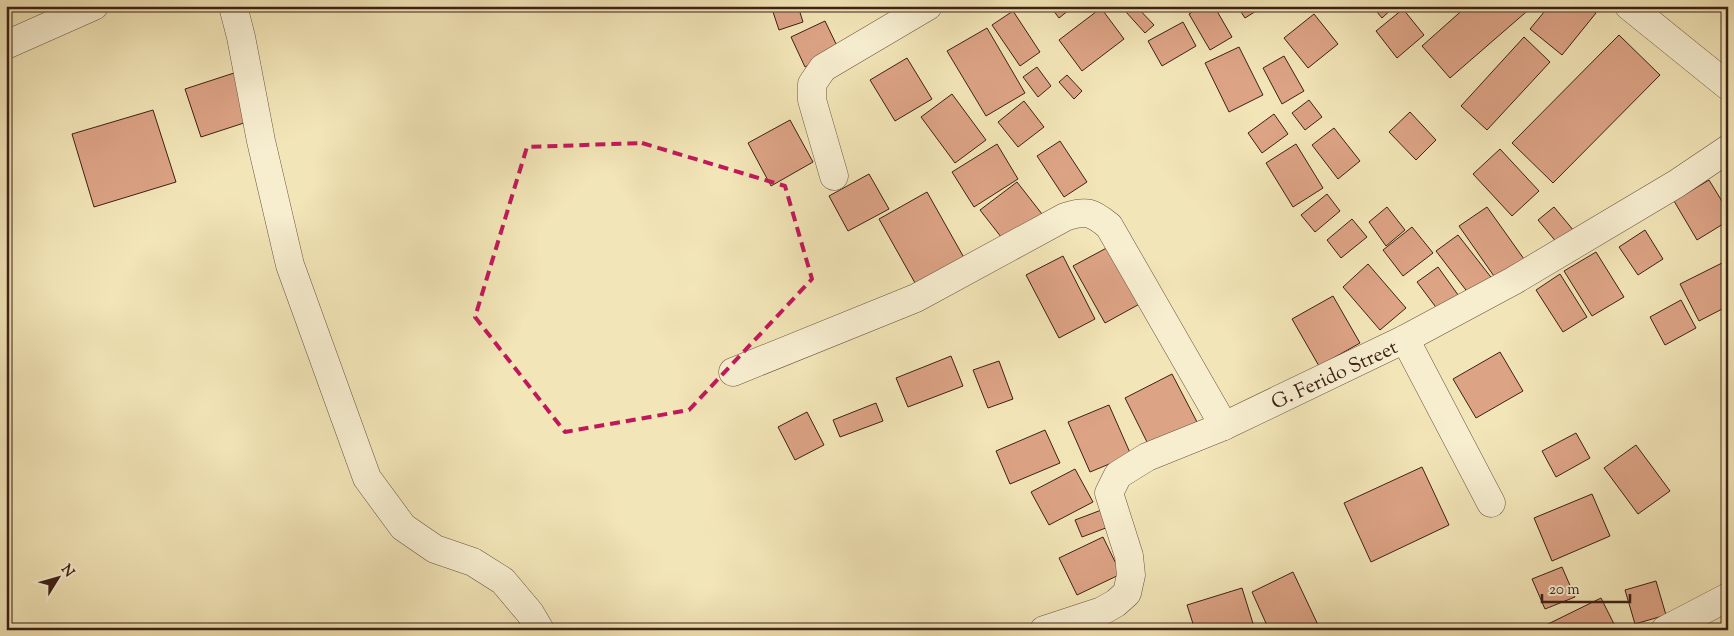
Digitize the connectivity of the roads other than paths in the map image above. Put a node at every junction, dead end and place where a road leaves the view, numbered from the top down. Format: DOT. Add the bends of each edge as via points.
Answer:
graph roads {
  1 [pos="94,6"];
  2 [pos="233,6"];
  3 [pos="928,6"];
  4 [pos="1629,6"];
  5 [pos="6,44"];
  6 [pos="1728,86"];
  7 [pos="1728,149"];
  8 [pos="834,176"];
  9 [pos="1406,339"];
  10 [pos="733,372"];
  11 [pos="1224,426"];
  12 [pos="1491,503"];
  13 [pos="1728,597"];
  14 [pos="540,630"];
  15 [pos="1044,630"];
  16 [pos="1665,630"];
  1 -- 5 [label="street"];
  2 -- 14 [label="street" via="290,265 367,478 403,527 435,549 473,562 504,581"];
  3 -- 8 [label="street" via="823,68 812,84 812,100"];
  4 -- 6 [label="street"];
  7 -- 9 [label="street, G. Ferido Street" via="1676,184 1513,281"];
  9 -- 11 [label="street, G. Ferido Street"];
  9 -- 12 [label="street"];
  10 -- 11 [label="street" via="916,298 1065,217 1080,212 1094,214 1109,226"];
  11 -- 15 [label="street, G. Ferido Street" via="1147,457 1118,475 1109,493 1129,556 1127,593 1102,611"];
  13 -- 16 [label="street"];
}
